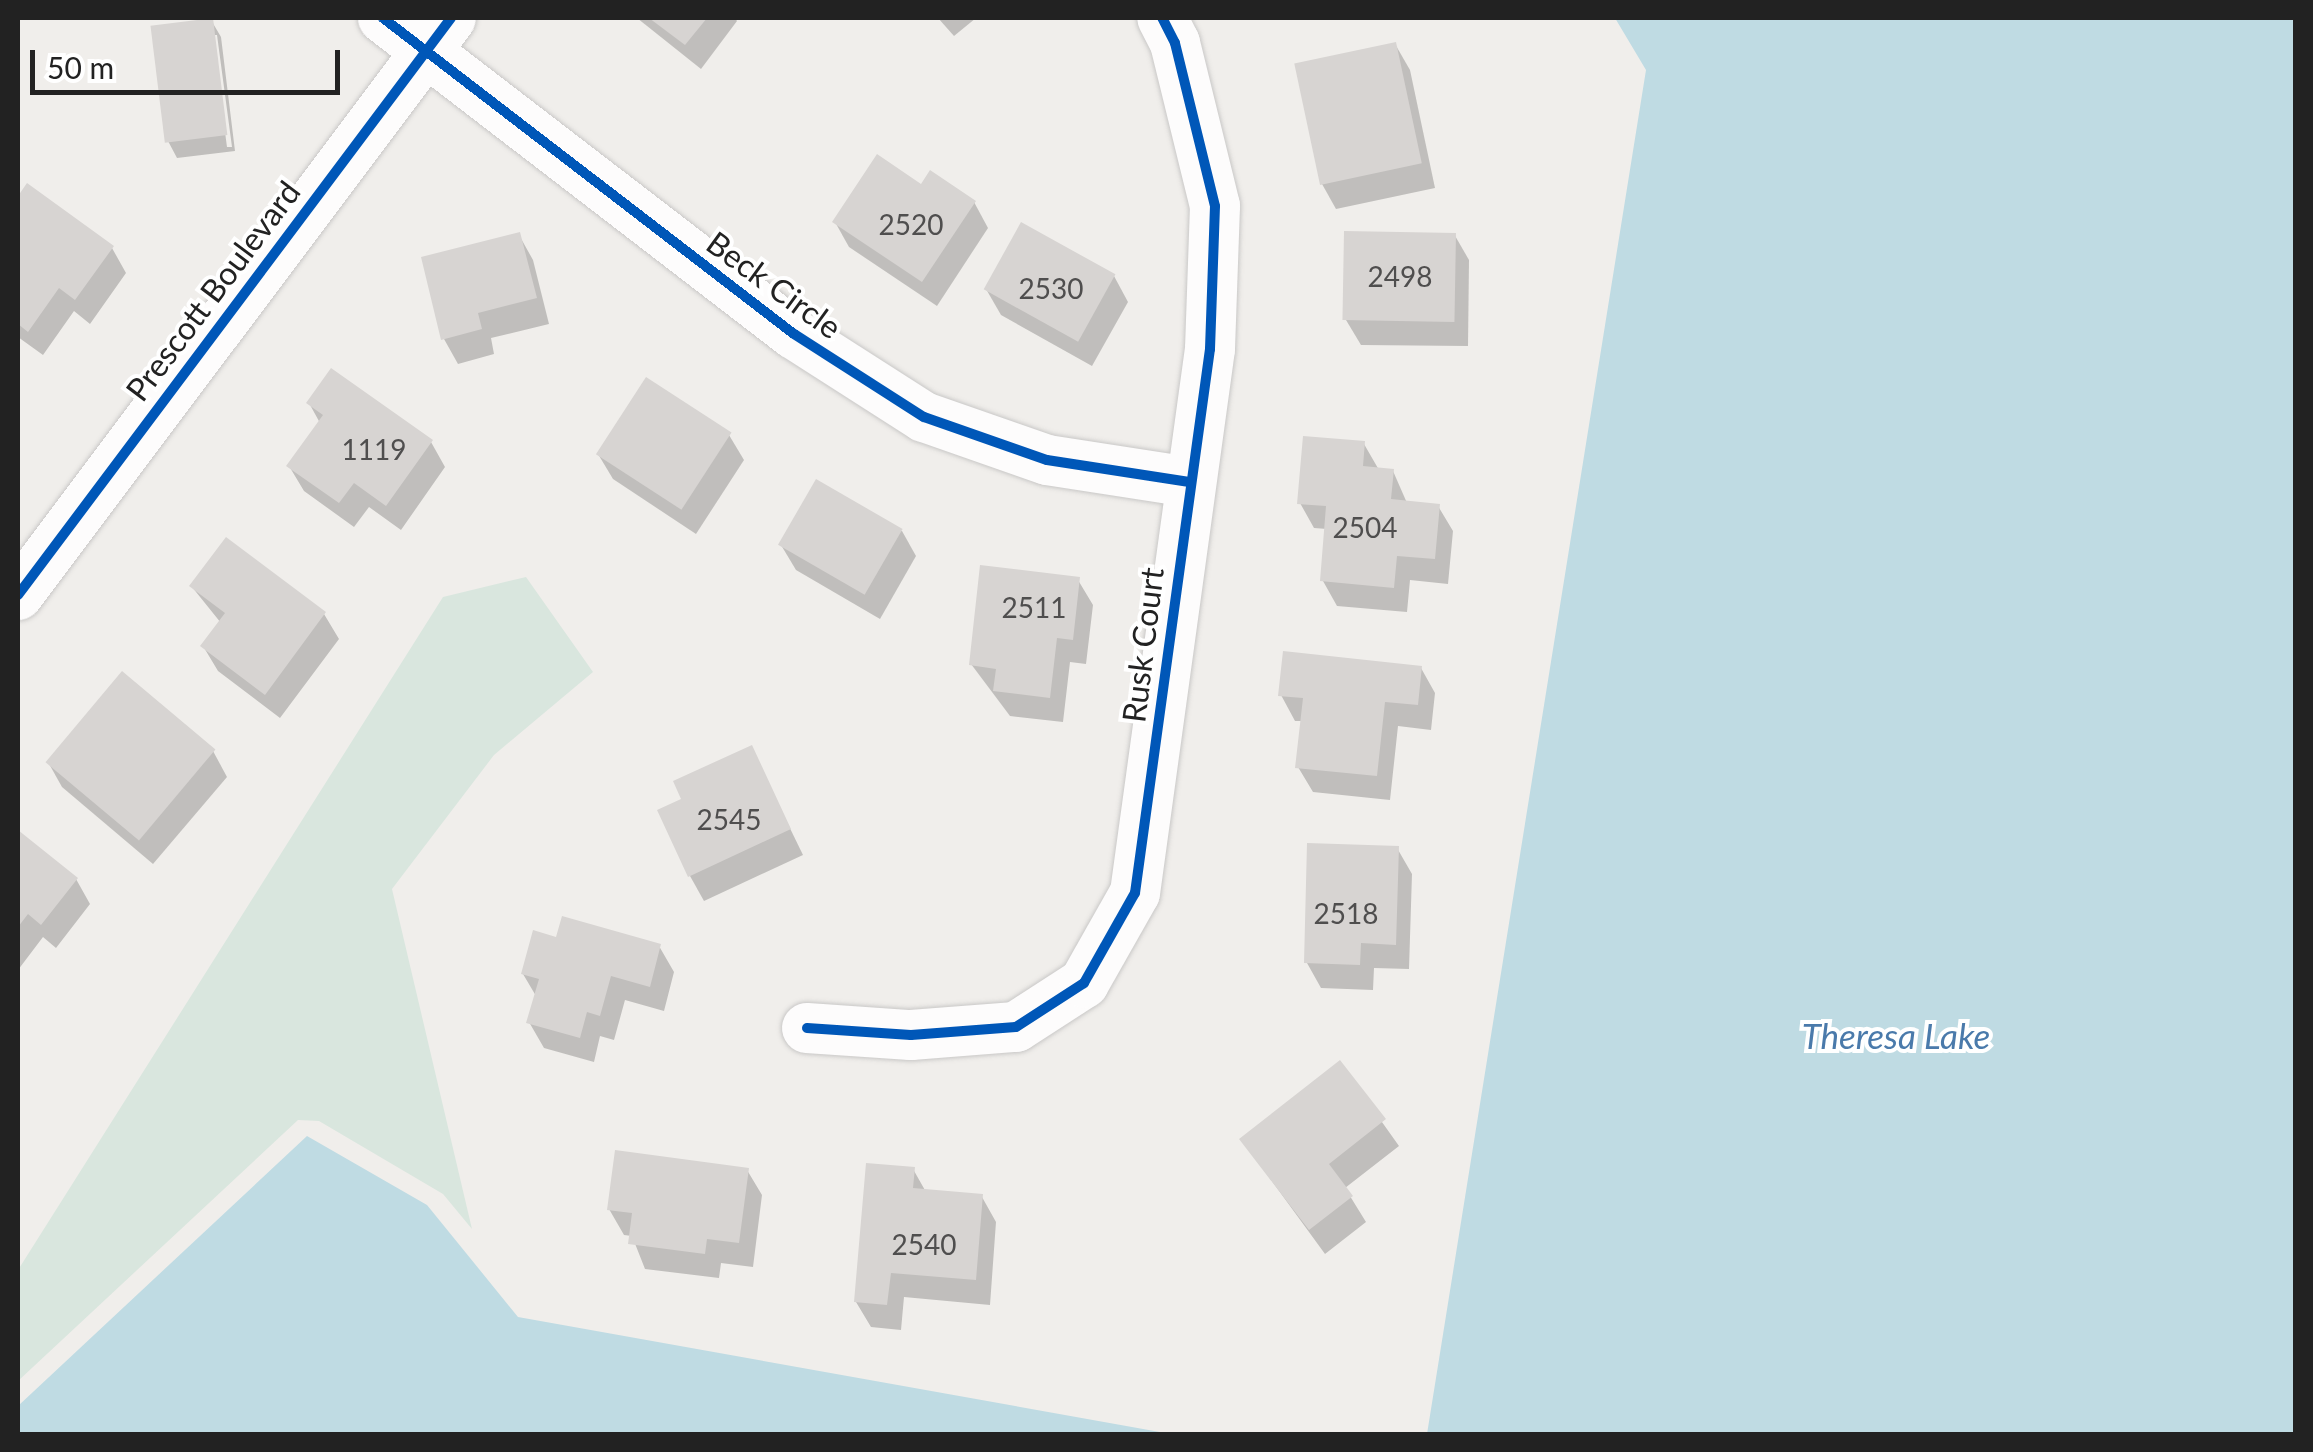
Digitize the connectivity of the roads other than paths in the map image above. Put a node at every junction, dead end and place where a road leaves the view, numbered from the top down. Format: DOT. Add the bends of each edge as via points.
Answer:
graph roads {
  1 [pos="382,18"];
  2 [pos="1162,18"];
  3 [pos="437,35"];
  4 [pos="1189,482"];
  5 [pos="18,594"];
  6 [pos="806,1028"];
  1 -- 3 [label="street, Beck Circle"];
  2 -- 4 [label="street, Rusk Court" via="1176,43 1215,206 1210,349"];
  3 -- 4 [label="street, Beck Circle" via="794,334 924,418 1048,460"];
  3 -- 5 [label="street, Prescott Boulevard"];
  4 -- 6 [label="street, Rusk Court" via="1136,892 1084,983 1016,1027 911,1036"];
}
